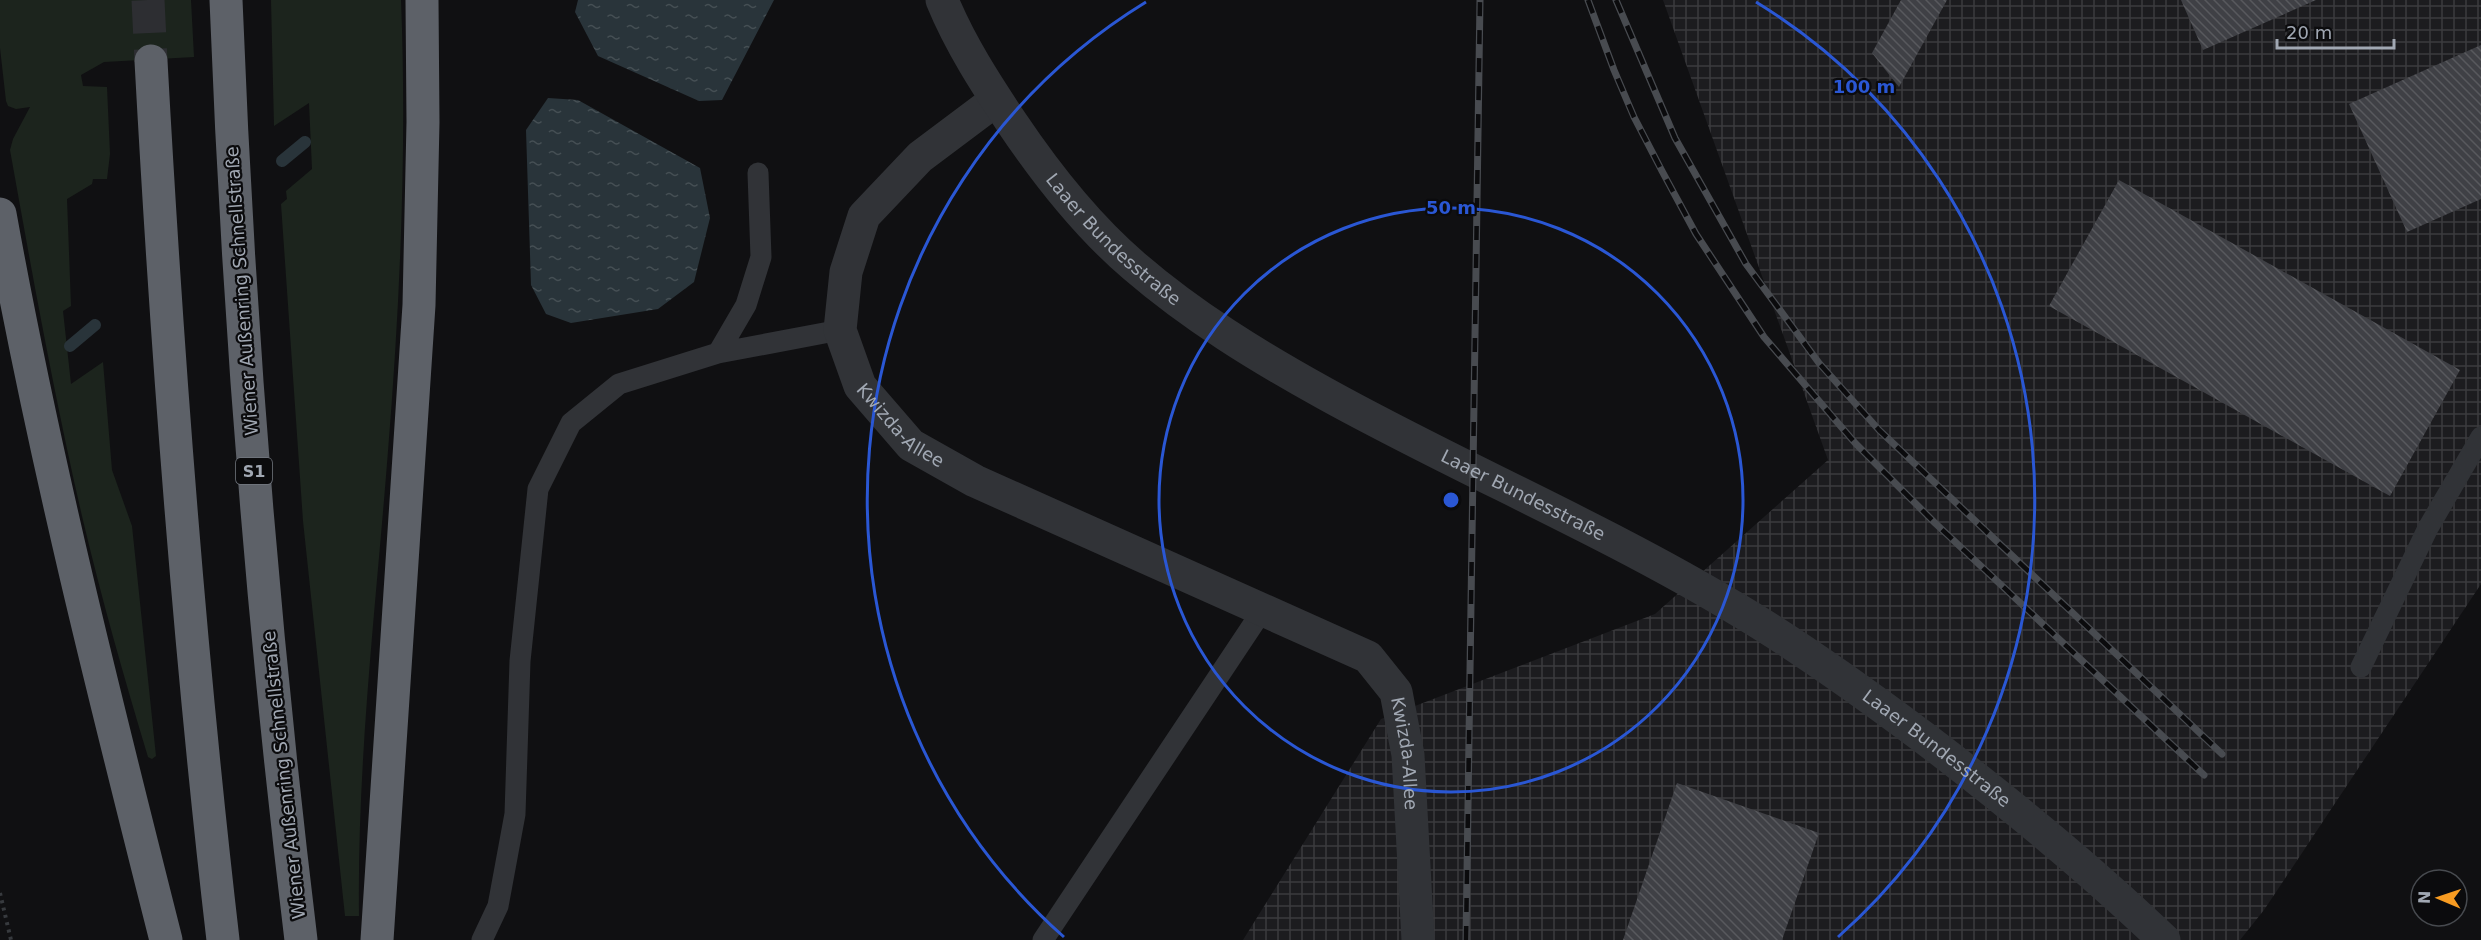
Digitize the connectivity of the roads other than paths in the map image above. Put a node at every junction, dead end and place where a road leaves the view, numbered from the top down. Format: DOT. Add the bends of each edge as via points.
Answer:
graph roads {
  1 [pos="226,0"];
  2 [pos="422,0"];
  3 [pos="942,0"];
  4 [pos="151,61"];
  5 [pos="996,100"];
  6 [pos="758,173"];
  7 [pos="0,214"];
  8 [pos="840,330"];
  9 [pos="718,353"];
  10 [pos="2481,437"];
  11 [pos="1262,611"];
  12 [pos="2361,667"];
  13 [pos="166,940"];
  14 [pos="223,940"];
  15 [pos="301,940"];
  16 [pos="376,940"];
  17 [pos="482,940"];
  18 [pos="1043,940"];
  19 [pos="1418,940"];
  20 [pos="2164,940"];
  1 -- 15 [label="highway, Wiener Außenring Schnellstraße / S1" via="254,472"];
  2 -- 16 [label="highway" via="419,305"];
  3 -- 5 [label="street, Laaer Bundesstraße"];
  4 -- 14 [label="highway" via="166,328 188,603"];
  5 -- 8 [label="street, Kwizda-Allee" via="920,157 864,216 846,272"];
  5 -- 20 [label="street, Laaer Bundesstraße" via="1063,194 1098,232 1192,312 1265,360 1382,425 1650,559 1820,662 2006,800"];
  6 -- 9 [label="lane" via="761,257 746,305"];
  7 -- 13 [label="highway" via="57,498"];
  8 -- 9 [label="lane"];
  8 -- 11 [label="street, Kwizda-Allee" via="860,386 911,445 975,481"];
  9 -- 17 [label="lane" via="619,384 571,423 538,489 520,661 515,814 498,906"];
  10 -- 12 [label="lane" via="2428,528"];
  11 -- 18 [label="lane"];
  11 -- 19 [label="street, Kwizda-Allee" via="1368,657 1396,692 1407,755"];
}
